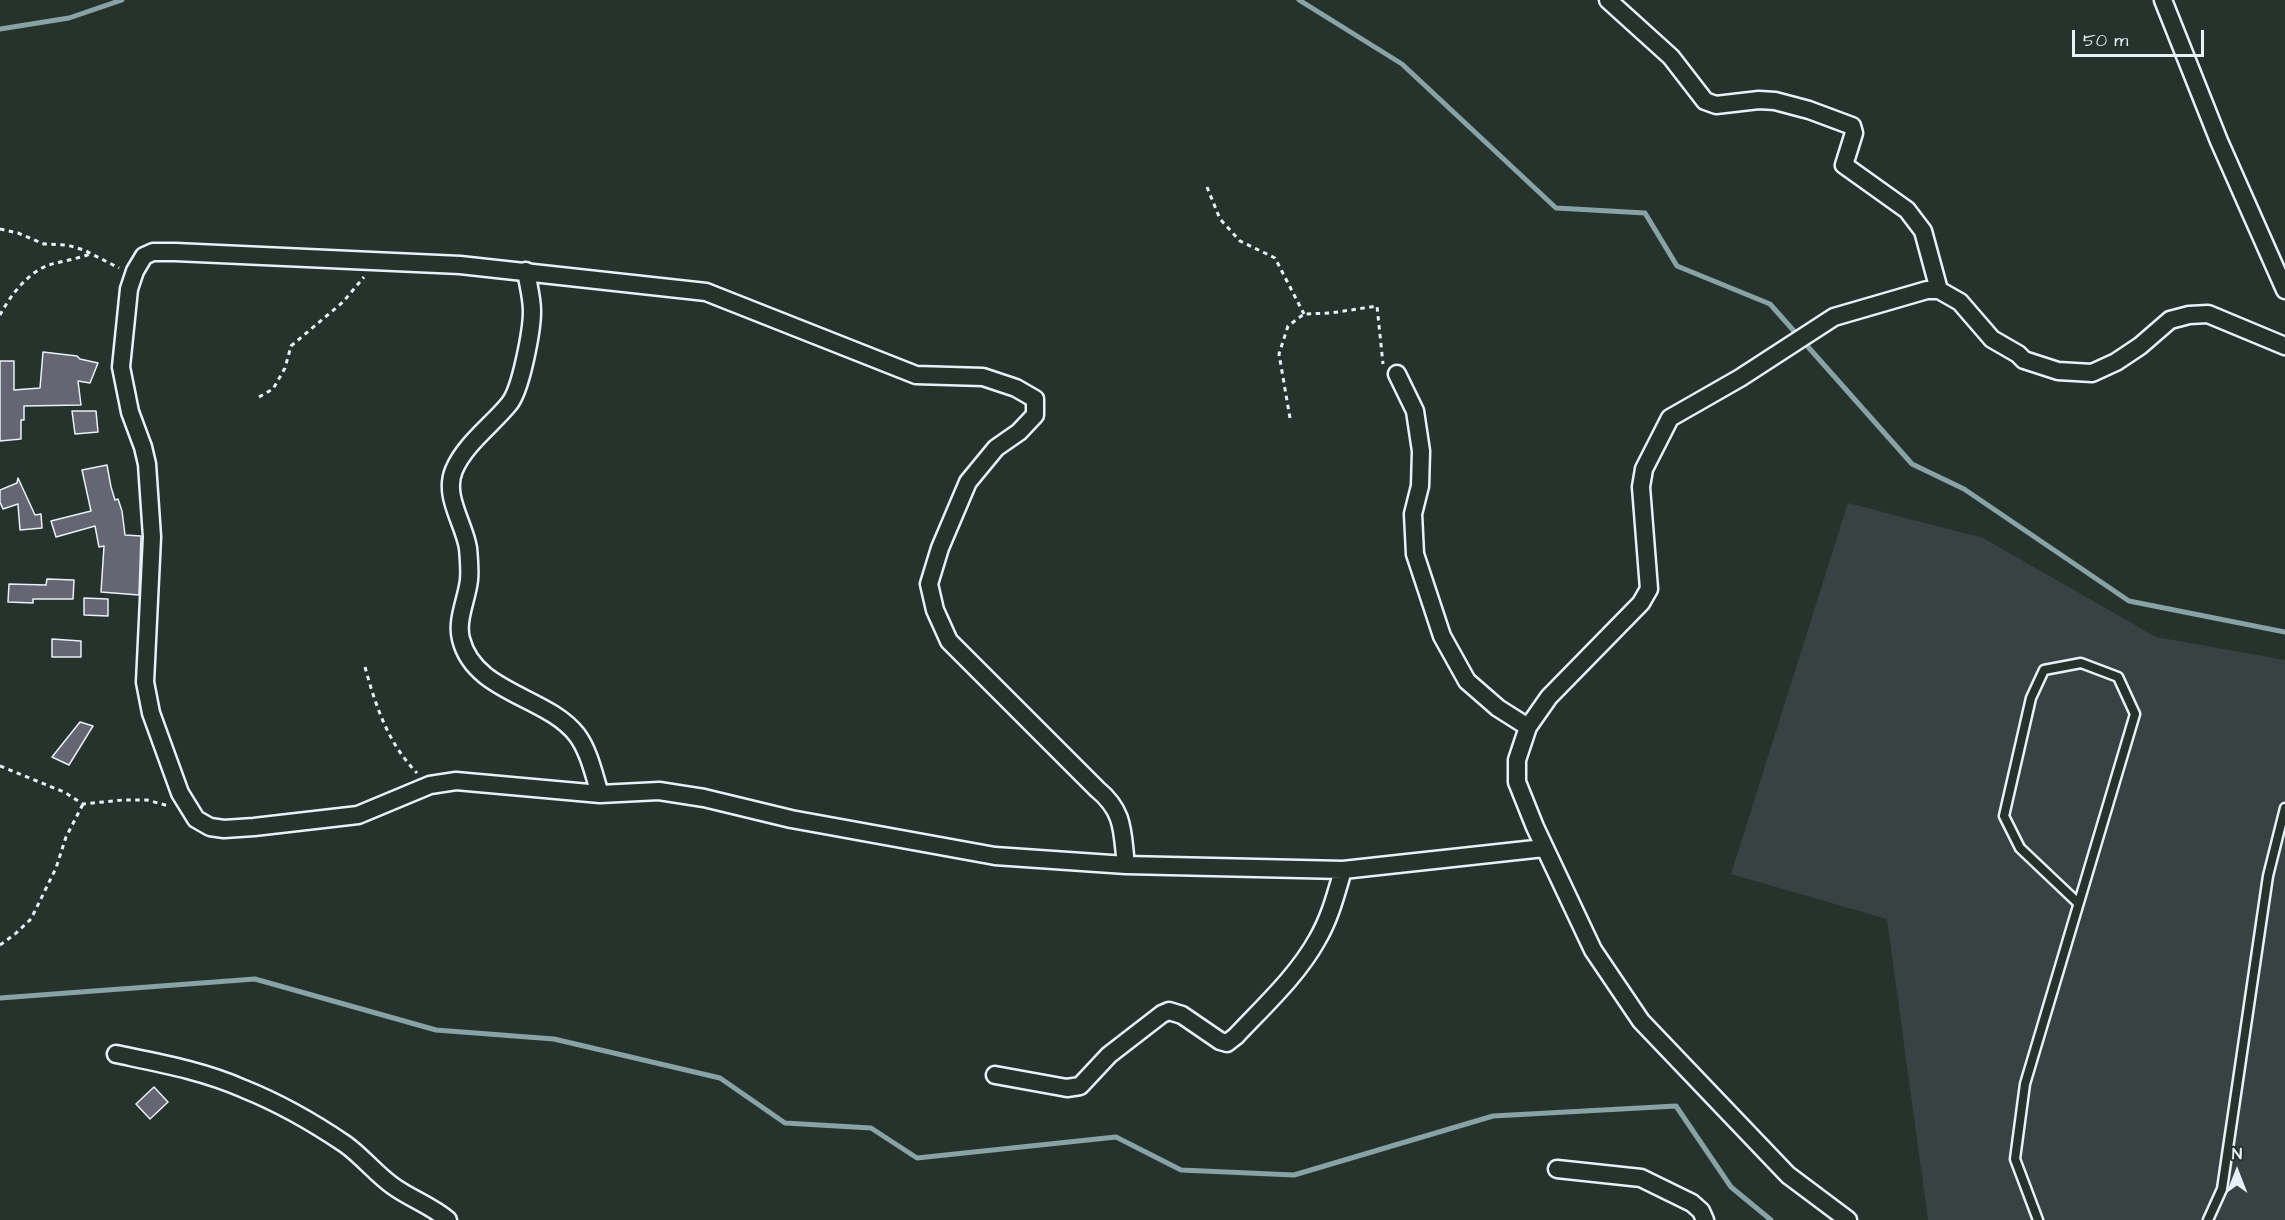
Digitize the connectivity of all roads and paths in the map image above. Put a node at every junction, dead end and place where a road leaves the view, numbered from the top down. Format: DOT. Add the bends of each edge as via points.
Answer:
graph roads {
  1 [pos="1608,0"];
  2 [pos="2163,0"];
  3 [pos="1207,187"];
  4 [pos="0,229"];
  5 [pos="92,254"];
  6 [pos="376,261"];
  7 [pos="526,271"];
  8 [pos="134,275"];
  9 [pos="1939,290"];
  10 [pos="2285,290"];
  11 [pos="1304,314"];
  12 [pos="0,315"];
  13 [pos="2285,346"];
  14 [pos="1397,374"];
  15 [pos="259,397"];
  16 [pos="1290,418"];
  17 [pos="365,668"];
  18 [pos="1528,727"];
  19 [pos="0,766"];
  20 [pos="429,786"];
  21 [pos="600,794"];
  22 [pos="83,804"];
  23 [pos="189,807"];
  24 [pos="2285,808"];
  25 [pos="1544,848"];
  26 [pos="1126,865"];
  27 [pos="1343,870"];
  28 [pos="2078,903"];
  29 [pos="0,945"];
  30 [pos="116,1054"];
  31 [pos="996,1076"];
  32 [pos="1557,1169"];
  33 [pos="448,1220"];
  34 [pos="1705,1220"];
  35 [pos="1848,1220"];
  36 [pos="2038,1220"];
  37 [pos="2208,1220"];
  1 -- 9 [label="street" via="1671,57 1705,101 1716,105 1775,101 1852,126 1854,133 1844,165 1906,210 1923,231"];
  2 -- 10 [label="street" via="2219,141"];
  3 -- 11 [label="path" via="1220,219 1240,241 1275,258"];
  4 -- 5 [label="path"];
  5 -- 8 [label="path"];
  5 -- 12 [label="path" via="48,265 33,274 12,295"];
  6 -- 7 [label="street"];
  6 -- 8 [label="street" via="153,252 144,256"];
  6 -- 15 [label="path" via="343,302 291,346 273,389"];
  7 -- 21 [label="street" via="532,311 519,382 512,401 464,453 453,471 450,494 469,562 460,637 483,675 566,723 578,736"];
  7 -- 26 [label="street" via="706,292 916,375 982,377 1035,399 1035,415 996,448 968,482 929,584 949,641 1111,800 1120,817"];
  8 -- 23 [label="street" via="121,367 147,464 152,537 145,682 151,713 180,794"];
  9 -- 13 [label="street" via="1960,302 1992,339 2024,360 2058,371 2092,373 2140,346 2170,320 2189,315 2208,314"];
  9 -- 18 [label="street" via="1834,317 1670,418 1644,469 1641,488 1649,589 1641,603 1549,697"];
  11 -- 14 [label="path" via="1377,306 1382,363"];
  11 -- 16 [label="path" via="1288,326 1279,354"];
  14 -- 18 [label="street" via="1415,411 1421,451 1420,486 1413,514 1415,554 1442,636 1467,681"];
  17 -- 20 [label="path" via="384,726"];
  18 -- 25 [label="street" via="1517,760 1517,782"];
  19 -- 22 [label="path" via="64,792"];
  20 -- 21 [label="street" via="465,781"];
  20 -- 23 [label="street" via="358,815 254,827 210,827 196,819"];
  21 -- 26 [label="street" via="659,790 790,819 995,856"];
  22 -- 23 [label="path" via="147,800"];
  22 -- 29 [label="path" via="31,919"];
  24 -- 37 [label="lane" via="2268,876 2222,1189"];
  25 -- 27 [label="street"];
  25 -- 35 [label="street" via="1593,950 1641,1021 1788,1175"];
  26 -- 27 [label="street"];
  27 -- 31 [label="street" via="1317,941 1289,978 1227,1043 1169,1011 1109,1055 1080,1086 1067,1088"];
  28 -- 28 [label="lane" via="2135,714 2118,676 2082,663 2044,670 2031,698 2004,816 2020,848"];
  28 -- 36 [label="lane" via="2025,1084 2019,1127 2015,1159"];
  30 -- 33 [label="street" via="244,1088 347,1146 394,1187"];
  32 -- 34 [label="street" via="1641,1178 1692,1203"];
}
